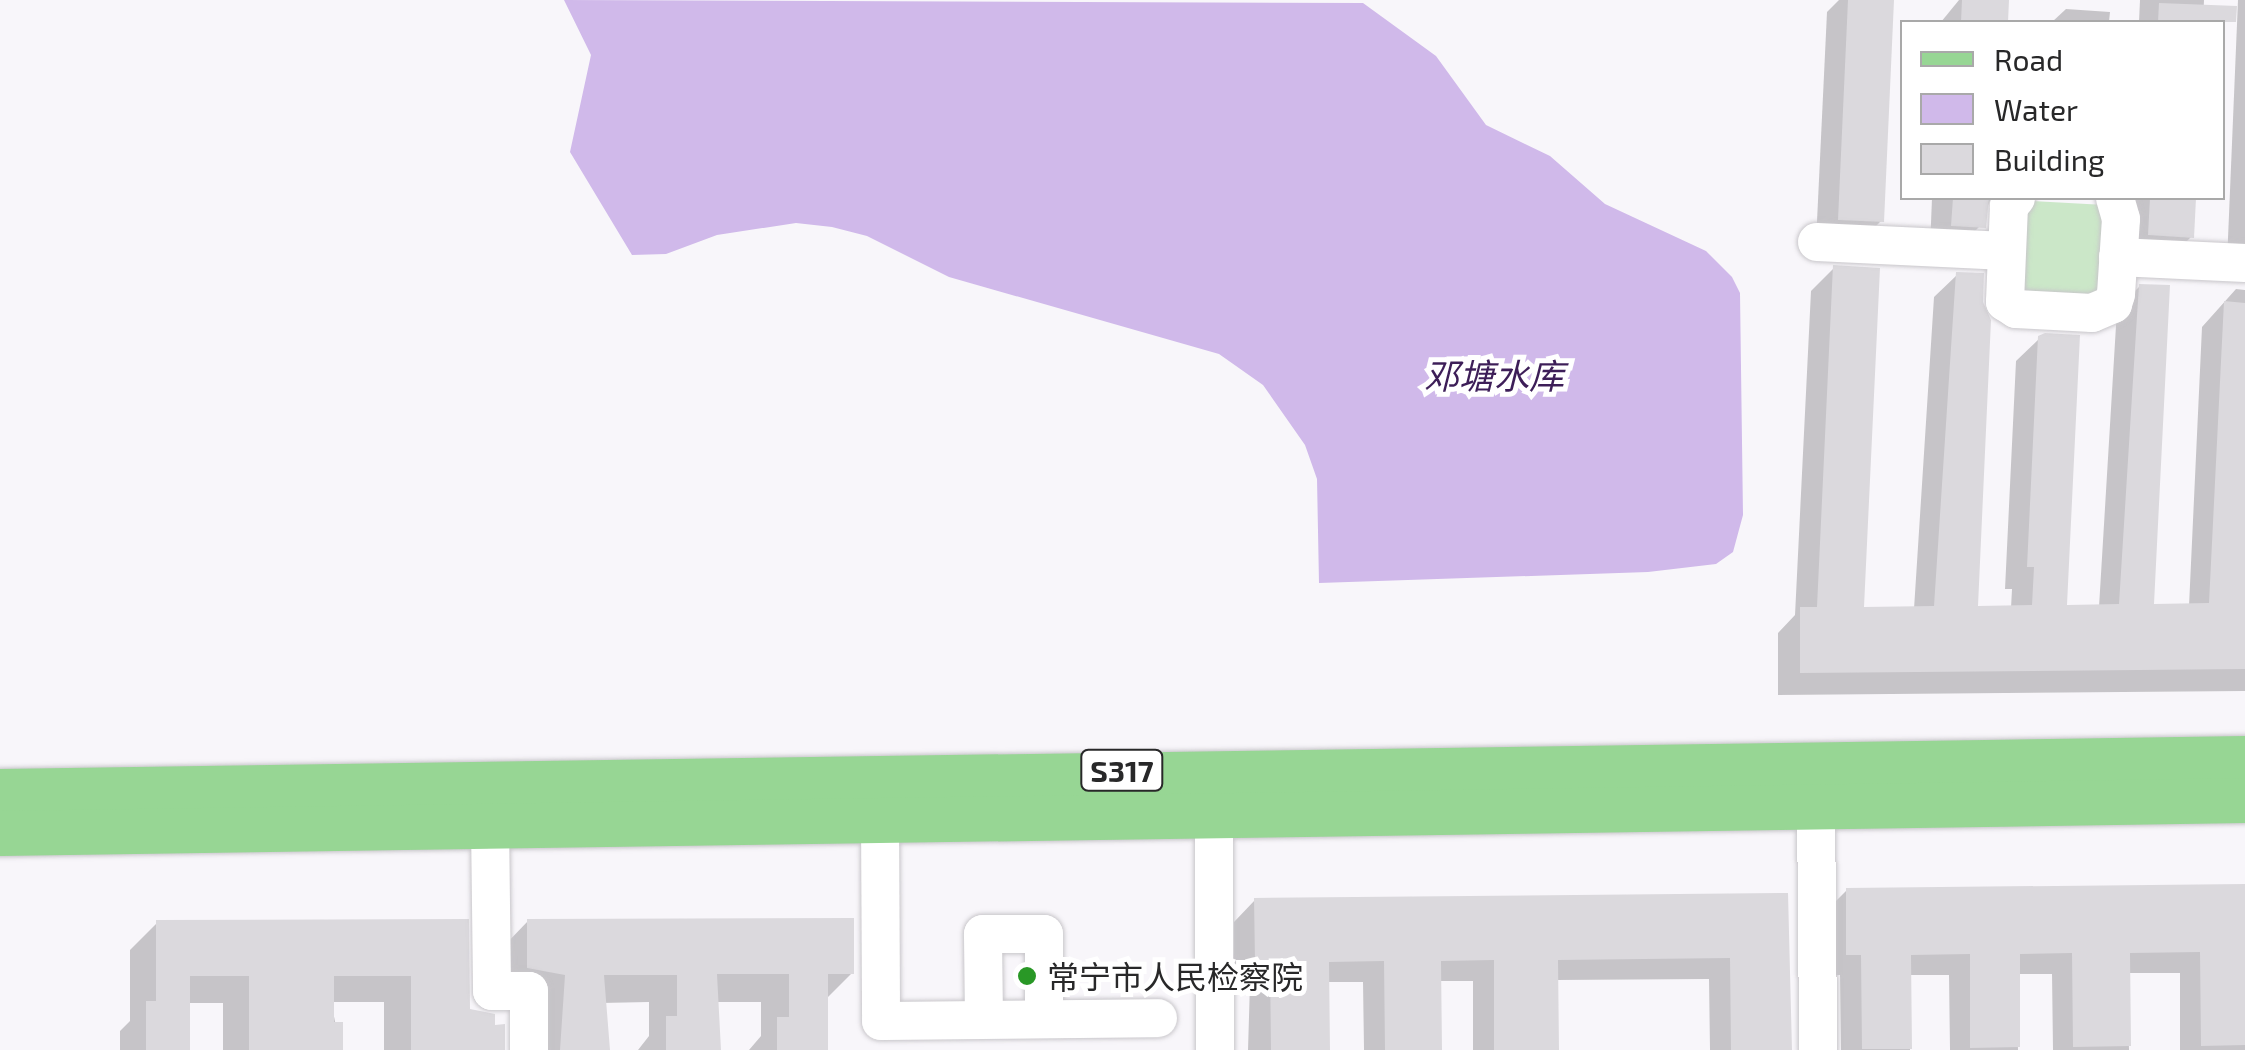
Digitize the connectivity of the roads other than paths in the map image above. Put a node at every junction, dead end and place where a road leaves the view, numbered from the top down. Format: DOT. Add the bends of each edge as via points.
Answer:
graph roads {
  1 [pos="2014,200"];
  2 [pos="2116,200"];
  3 [pos="1817,242"];
  4 [pos="2006,251"];
  5 [pos="2118,256"];
  6 [pos="2245,263"];
  7 [pos="2245,758"];
  8 [pos="0,792"];
  9 [pos="2245,800"];
  10 [pos="1816,804"];
  11 [pos="1214,811"];
  12 [pos="880,816"];
  13 [pos="490,824"];
  14 [pos="0,833"];
  15 [pos="1044,1018"];
  16 [pos="1158,1018"];
  17 [pos="984,1019"];
  18 [pos="529,1050"];
  19 [pos="1214,1050"];
  20 [pos="1818,1050"];
  1 -- 4 [label="street"];
  2 -- 5 [label="street"];
  3 -- 4 [label="street"];
  4 -- 5 [label="street" via="2005,302 2016,309 2092,313 2113,304"];
  5 -- 6 [label="street"];
  7 -- 8 [label="main road, S317"];
  9 -- 10 [label="main road, S317"];
  10 -- 11 [label="main road, S317"];
  10 -- 20 [label="street"];
  11 -- 12 [label="main road, S317"];
  11 -- 19 [label="street"];
  12 -- 13 [label="main road, S317"];
  12 -- 17 [label="street" via="881,1021"];
  13 -- 14 [label="main road, S317"];
  13 -- 18 [label="street" via="492,992 529,992"];
  15 -- 16 [label="street"];
  15 -- 17 [label="street"];
  15 -- 17 [label="street" via="1044,934 983,934"];
}
